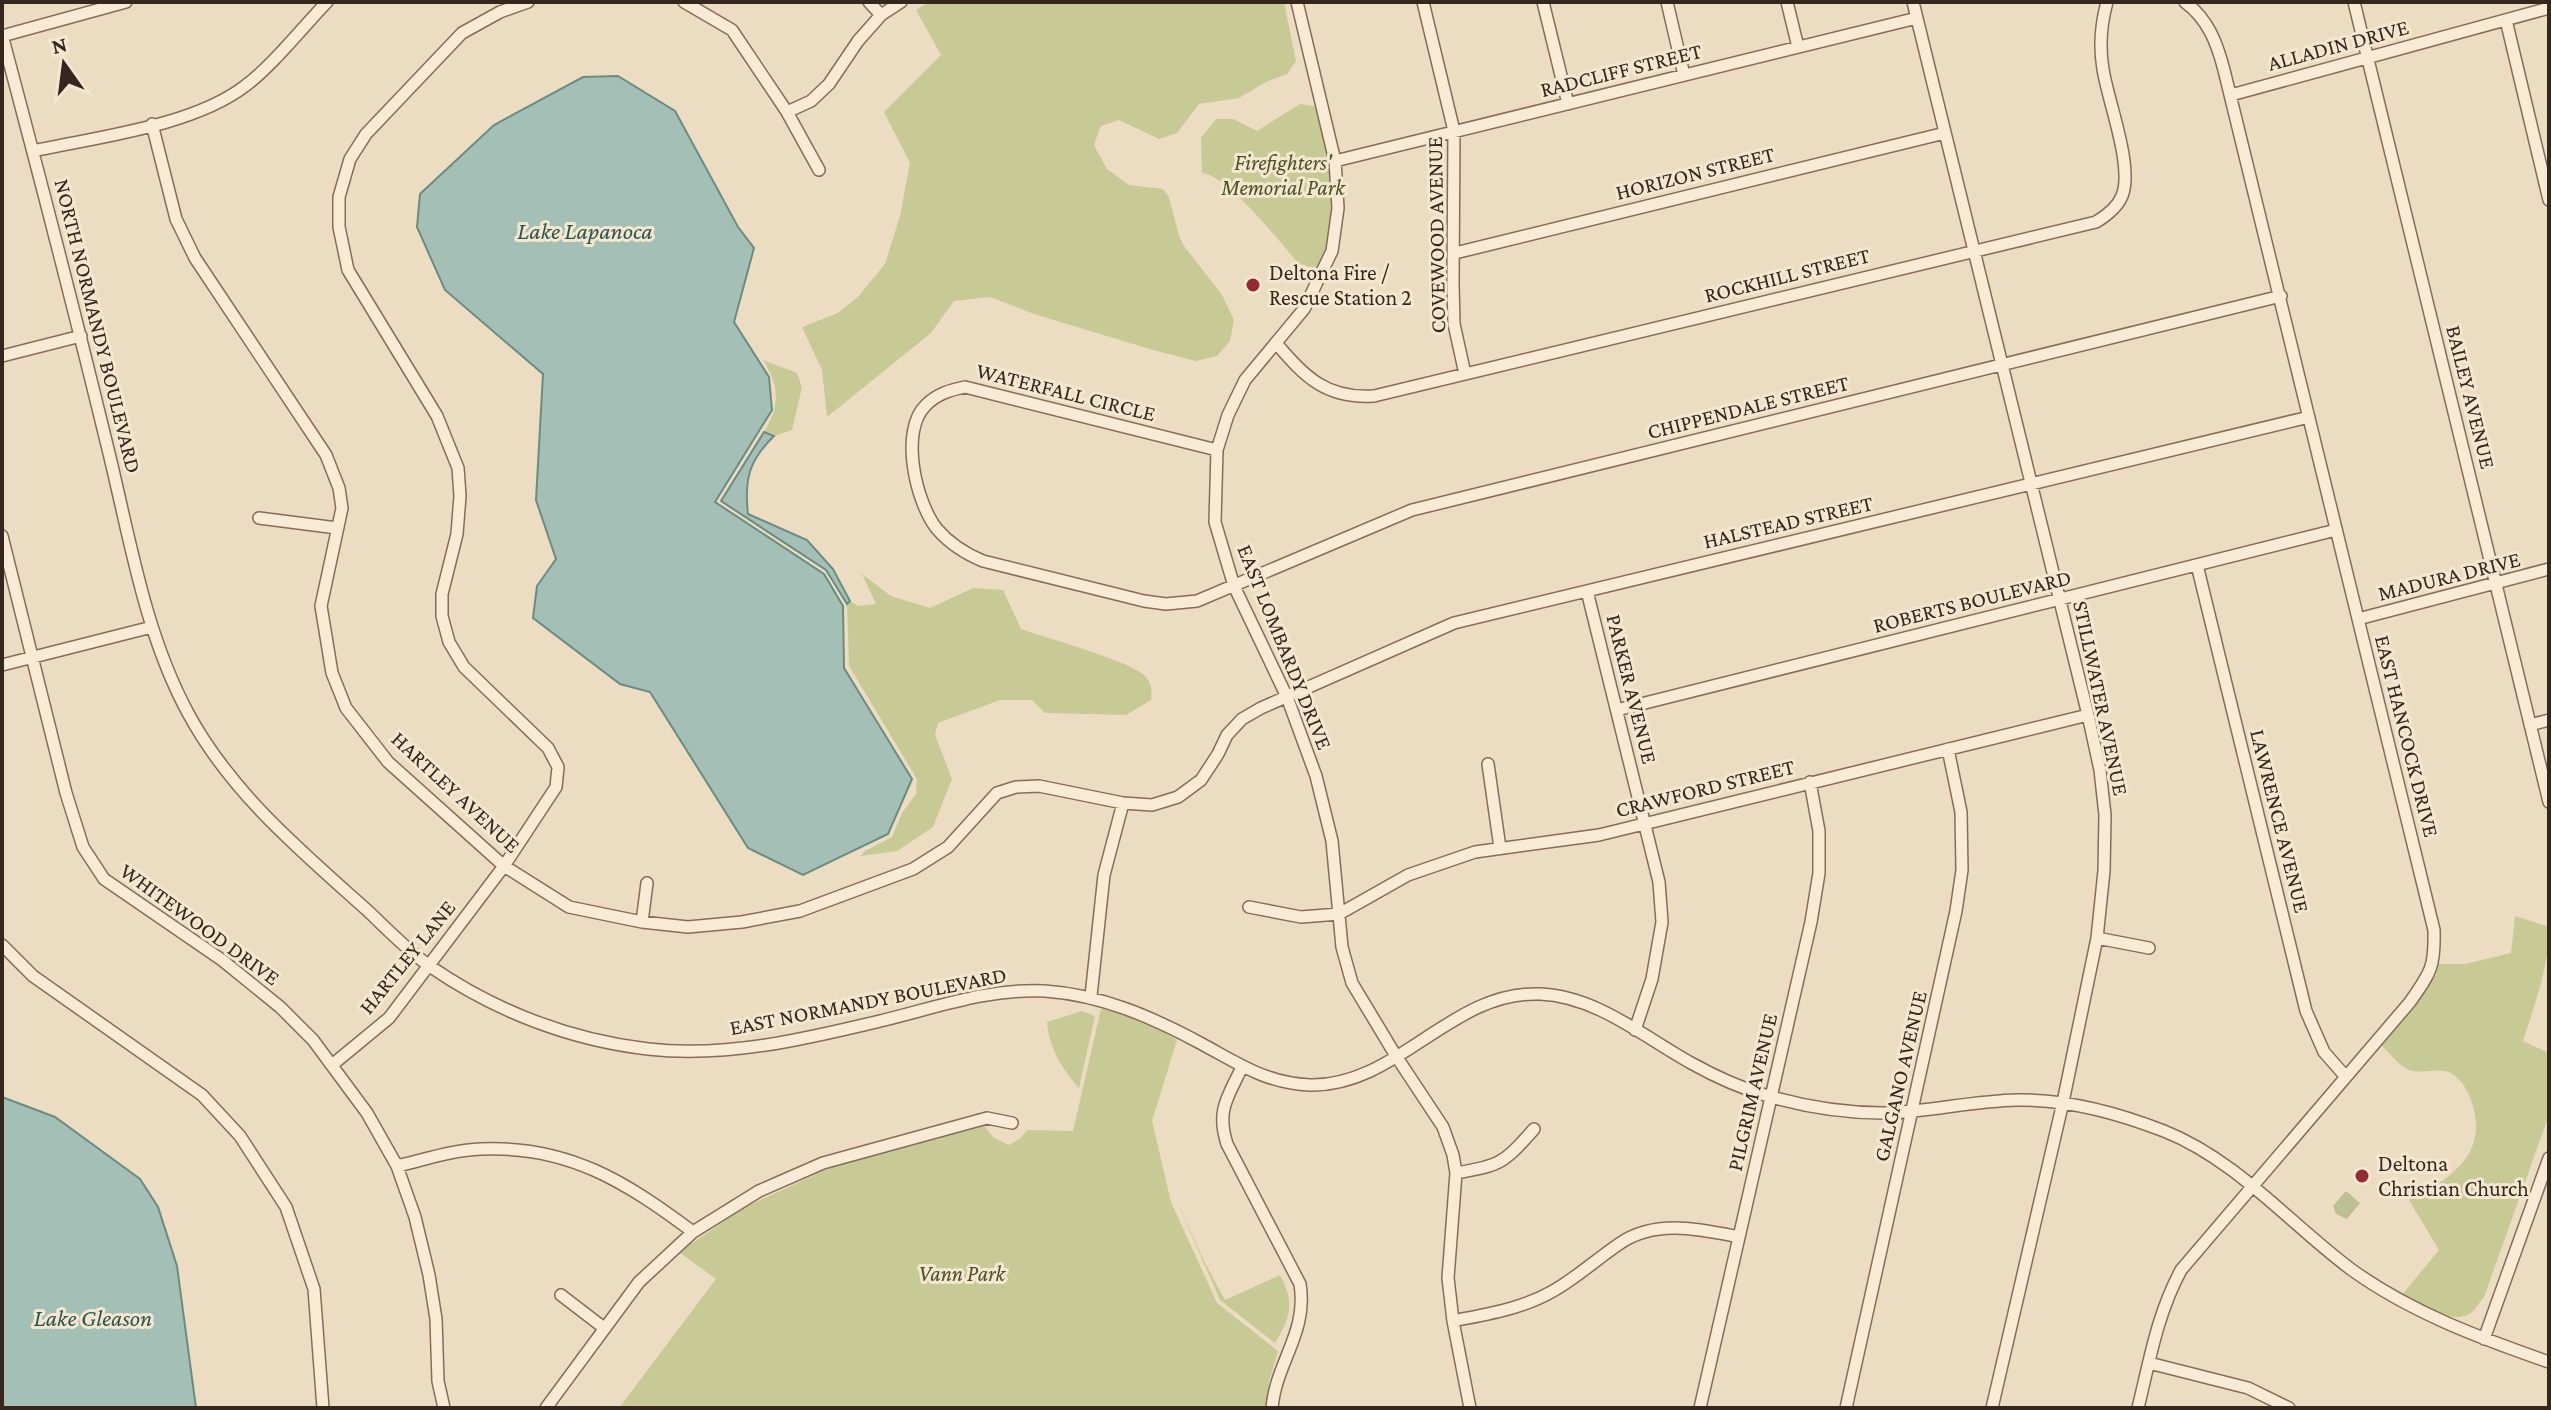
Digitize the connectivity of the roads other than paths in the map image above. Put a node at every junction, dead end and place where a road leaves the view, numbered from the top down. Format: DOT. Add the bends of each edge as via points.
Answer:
graph roads {
  1 [pos="124,2"];
  2 [pos="327,2"];
  3 [pos="528,2"];
  4 [pos="684,2"];
  5 [pos="869,2"];
  6 [pos="901,2"];
  7 [pos="1297,2"];
  8 [pos="1423,2"];
  9 [pos="1543,2"];
  10 [pos="1667,2"];
  11 [pos="1787,2"];
  12 [pos="1913,2"];
  13 [pos="2107,2"];
  14 [pos="2185,2"];
  15 [pos="2354,2"];
  16 [pos="2549,8"];
  17 [pos="881,15"];
  18 [pos="1917,18"];
  19 [pos="2506,20"];
  20 [pos="2,35"];
  21 [pos="1798,47"];
  22 [pos="2368,58"];
  23 [pos="1684,75"];
  24 [pos="2231,95"];
  25 [pos="1568,104"];
  26 [pos="787,112"];
  27 [pos="152,124"];
  28 [pos="1454,131"];
  29 [pos="1945,133"];
  30 [pos="33,151"];
  31 [pos="1335,161"];
  32 [pos="819,170"];
  33 [pos="2549,200"];
  34 [pos="1973,251"];
  35 [pos="1455,253"];
  36 [pos="2281,296"];
  37 [pos="81,336"];
  38 [pos="1276,343"];
  39 [pos="2,356"];
  40 [pos="2001,366"];
  41 [pos="1465,374"];
  42 [pos="2309,417"];
  43 [pos="1217,450"];
  44 [pos="2031,485"];
  45 [pos="259,518"];
  46 [pos="337,528"];
  47 [pos="2336,530"];
  48 [pos="2,536"];
  49 [pos="2197,565"];
  50 [pos="2549,569"];
  51 [pos="2495,585"];
  52 [pos="1234,586"];
  53 [pos="1587,591"];
  54 [pos="2060,599"];
  55 [pos="2358,619"];
  56 [pos="152,627"];
  57 [pos="32,658"];
  58 [pos="2,665"];
  59 [pos="1287,697"];
  60 [pos="1617,710"];
  61 [pos="2088,715"];
  62 [pos="2549,720"];
  63 [pos="2530,725"];
  64 [pos="1948,749"];
  65 [pos="1488,764"];
  66 [pos="1810,782"];
  67 [pos="2549,802"];
  68 [pos="1123,803"];
  69 [pos="1644,824"];
  70 [pos="1500,848"];
  71 [pos="504,866"];
  72 [pos="647,883"];
  73 [pos="1249,907"];
  74 [pos="1339,914"];
  75 [pos="642,922"];
  76 [pos="2097,938"];
  77 [pos="2,945"];
  78 [pos="2149,948"];
  79 [pos="427,965"];
  80 [pos="1091,996"];
  81 [pos="1635,1030"];
  82 [pos="1396,1056"];
  83 [pos="332,1065"];
  84 [pos="1242,1067"];
  85 [pos="2346,1077"];
  86 [pos="1771,1097"];
  87 [pos="2063,1102"];
  88 [pos="1914,1111"];
  89 [pos="1012,1123"];
  90 [pos="1534,1129"];
  91 [pos="2549,1158"];
  92 [pos="397,1166"];
  93 [pos="1456,1173"];
  94 [pos="2252,1186"];
  95 [pos="2534,1200"];
  96 [pos="2549,1205"];
  97 [pos="693,1232"];
  98 [pos="1739,1237"];
  99 [pos="561,1295"];
  100 [pos="1453,1321"];
  101 [pos="604,1328"];
  102 [pos="2484,1339"];
  103 [pos="2549,1362"];
  104 [pos="2149,1363"];
  105 [pos="323,1408"];
  106 [pos="444,1408"];
  107 [pos="546,1408"];
  108 [pos="1272,1408"];
  109 [pos="1470,1408"];
  110 [pos="1700,1408"];
  111 [pos="1846,1408"];
  112 [pos="1992,1408"];
  113 [pos="2138,1408"];
  114 [pos="2289,1408"];
  1 -- 20 [label="street"];
  2 -- 27 [label="street" via="247,85 203,110"];
  3 -- 71 [label="street, HARTLEY LANE" via="462,33 366,134 350,159 339,197 348,270 437,416 458,468 457,534 442,594 449,642 464,667 548,748 558,767 556,787"];
  4 -- 26 [label="street" via="732,30"];
  5 -- 17 [label="street"];
  6 -- 17 [label="street"];
  7 -- 31 [label="street, EAST LOMBARDY DRIVE"];
  8 -- 28 [label="street, COVEWOOD AVENUE"];
  9 -- 25 [label="street"];
  10 -- 23 [label="street"];
  11 -- 21 [label="street"];
  12 -- 18 [label="street, STILLWATER AVENUE"];
  13 -- 34 [label="street, ROCKHILL STREET" via="2102,68 2126,171 2122,196 2096,222"];
  14 -- 24 [label="street, EAST HANCOCK DRIVE" via="2216,40"];
  15 -- 22 [label="street, BAILEY AVENUE"];
  16 -- 19 [label="street, ALLADIN DRIVE"];
  17 -- 26 [label="street" via="829,84 811,101"];
  18 -- 21 [label="street, RADCLIFF STREET"];
  18 -- 29 [label="street, STILLWATER AVENUE"];
  19 -- 22 [label="street, ALLADIN DRIVE"];
  19 -- 33 [label="street"];
  20 -- 30 [label="street, NORTH NORMANDY BOULEVARD"];
  21 -- 23 [label="street, RADCLIFF STREET"];
  22 -- 24 [label="street, ALLADIN DRIVE"];
  22 -- 51 [label="street, BAILEY AVENUE"];
  23 -- 25 [label="street, RADCLIFF STREET"];
  24 -- 36 [label="street, EAST HANCOCK DRIVE"];
  25 -- 28 [label="street, RADCLIFF STREET"];
  26 -- 32 [label="street"];
  27 -- 30 [label="street"];
  27 -- 46 [label="street, HARTLEY AVENUE" via="176,219 195,258 326,455 339,488"];
  28 -- 31 [label="street, RADCLIFF STREET"];
  28 -- 35 [label="street, COVEWOOD AVENUE"];
  29 -- 34 [label="street, STILLWATER AVENUE"];
  29 -- 35 [label="street, HORIZON STREET"];
  30 -- 37 [label="street, NORTH NORMANDY BOULEVARD"];
  31 -- 38 [label="street, EAST LOMBARDY DRIVE" via="1338,208 1332,251 1304,309"];
  34 -- 40 [label="street, STILLWATER AVENUE"];
  34 -- 41 [label="street, ROCKHILL STREET"];
  35 -- 41 [label="street, COVEWOOD AVENUE" via="1454,324"];
  36 -- 40 [label="street, CHIPPENDALE STREET"];
  36 -- 42 [label="street, EAST HANCOCK DRIVE"];
  37 -- 39 [label="street"];
  37 -- 56 [label="street, NORTH NORMANDY BOULEVARD"];
  38 -- 41 [label="street, ROCKHILL STREET" via="1321,387 1353,397"];
  38 -- 43 [label="street, EAST LOMBARDY DRIVE" via="1245,380"];
  40 -- 44 [label="street, STILLWATER AVENUE"];
  40 -- 52 [label="street, CHIPPENDALE STREET" via="1412,510"];
  42 -- 44 [label="street, HALSTEAD STREET"];
  42 -- 47 [label="street, EAST HANCOCK DRIVE"];
  43 -- 52 [label="street, EAST LOMBARDY DRIVE" via="1215,522"];
  43 -- 52 [label="street, WATERFALL CIRCLE" via="965,387 946,391 925,405 914,429 912,454 925,509 938,530 983,561 1166,604 1197,601"];
  44 -- 53 [label="street, HALSTEAD STREET"];
  44 -- 54 [label="street, STILLWATER AVENUE"];
  45 -- 46 [label="street"];
  46 -- 71 [label="street, HARTLEY AVENUE" via="321,606 332,673 346,708 388,762"];
  47 -- 49 [label="street, ROBERTS BOULEVARD"];
  47 -- 55 [label="street, EAST HANCOCK DRIVE"];
  48 -- 57 [label="street, WHITEWOOD DRIVE"];
  49 -- 54 [label="street, ROBERTS BOULEVARD"];
  49 -- 85 [label="street, LAWRENCE AVENUE" via="2306,1011 2324,1052"];
  50 -- 51 [label="street, MADURA DRIVE"];
  51 -- 55 [label="street, MADURA DRIVE"];
  51 -- 63 [label="street, BAILEY AVENUE"];
  52 -- 59 [label="street, EAST LOMBARDY DRIVE"];
  53 -- 59 [label="street, HALSTEAD STREET" via="1454,623"];
  53 -- 60 [label="street, PARKER AVENUE"];
  54 -- 60 [label="street, ROBERTS BOULEVARD"];
  54 -- 61 [label="street, STILLWATER AVENUE"];
  55 -- 85 [label="street, EAST HANCOCK DRIVE" via="2435,951 2432,971"];
  56 -- 57 [label="street"];
  56 -- 79 [label="street, EAST NORMANDY BOULEVARD" via="187,711 242,791"];
  57 -- 58 [label="street"];
  57 -- 83 [label="street, WHITEWOOD DRIVE" via="83,847 104,879 280,1007"];
  59 -- 68 [label="street, HARTLEY AVENUE" via="1242,719 1201,780 1178,797 1152,805"];
  59 -- 74 [label="street, EAST LOMBARDY DRIVE" via="1316,776 1332,841"];
  60 -- 69 [label="street, PARKER AVENUE"];
  61 -- 64 [label="street, CRAWFORD STREET"];
  61 -- 76 [label="street, STILLWATER AVENUE" via="2105,815"];
  62 -- 63 [label="street"];
  63 -- 67 [label="street, BAILEY AVENUE"];
  64 -- 66 [label="street, CRAWFORD STREET"];
  64 -- 88 [label="street, GALGANO AVENUE" via="1961,812 1962,870"];
  65 -- 70 [label="street"];
  66 -- 69 [label="street, CRAWFORD STREET"];
  66 -- 86 [label="street, PILGRIM AVENUE" via="1819,831 1819,873"];
  68 -- 75 [label="street, HARTLEY AVENUE" via="1039,786 1016,787 997,793 948,847 913,869 800,911 688,927"];
  68 -- 80 [label="street" via="1104,875"];
  69 -- 70 [label="street, CRAWFORD STREET"];
  69 -- 81 [label="street, PARKER AVENUE" via="1659,882 1662,922 1652,979"];
  70 -- 74 [label="street, CRAWFORD STREET" via="1408,875"];
  71 -- 75 [label="street, HARTLEY AVENUE" via="569,907"];
  71 -- 79 [label="street, HARTLEY LANE"];
  72 -- 75 [label="street"];
  73 -- 74 [label="street" via="1301,917"];
  74 -- 82 [label="street, EAST LOMBARDY DRIVE" via="1352,983"];
  76 -- 78 [label="street"];
  76 -- 87 [label="street, STILLWATER AVENUE"];
  77 -- 105 [label="street" via="33,976 202,1095 240,1136 286,1207 314,1289"];
  79 -- 80 [label="street, EAST NORMANDY BOULEVARD" via="513,1014 551,1028 648,1049 711,1051 780,1043 1014,991"];
  79 -- 83 [label="street, HARTLEY LANE" via="389,1018"];
  80 -- 84 [label="street, EAST NORMANDY BOULEVARD" via="1149,1018"];
  81 -- 82 [label="street, EAST NORMANDY BOULEVARD" via="1583,1002 1534,993 1488,1002"];
  81 -- 86 [label="street, EAST NORMANDY BOULEVARD" via="1730,1084"];
  82 -- 84 [label="street, EAST NORMANDY BOULEVARD" via="1363,1074 1322,1085 1263,1077"];
  82 -- 93 [label="street, EAST LOMBARDY DRIVE" via="1443,1127"];
  83 -- 92 [label="street, WHITEWOOD DRIVE"];
  84 -- 108 [label="street" via="1222,1109 1221,1125 1300,1284 1303,1300 1297,1334 1274,1385"];
  85 -- 94 [label="street, EAST HANCOCK DRIVE"];
  86 -- 88 [label="street, EAST NORMANDY BOULEVARD" via="1826,1110"];
  86 -- 98 [label="street, PILGRIM AVENUE"];
  87 -- 88 [label="street, EAST NORMANDY BOULEVARD" via="2022,1099"];
  87 -- 94 [label="street, EAST NORMANDY BOULEVARD" via="2165,1131 2201,1148"];
  87 -- 112 [label="street, STILLWATER AVENUE"];
  88 -- 111 [label="street, GALGANO AVENUE"];
  89 -- 97 [label="street" via="987,1118 823,1163 759,1191"];
  90 -- 93 [label="street" via="1497,1165"];
  91 -- 95 [label="street"];
  92 -- 97 [label="street" via="480,1149 531,1151 583,1164 640,1193"];
  92 -- 106 [label="street, WHITEWOOD DRIVE" via="429,1275"];
  93 -- 100 [label="street, EAST LOMBARDY DRIVE" via="1448,1278"];
  94 -- 102 [label="street, EAST NORMANDY BOULEVARD" via="2381,1290"];
  94 -- 104 [label="street, EAST HANCOCK DRIVE" via="2181,1270 2165,1300"];
  95 -- 96 [label="street"];
  95 -- 102 [label="street"];
  97 -- 101 [label="street" via="639,1282"];
  98 -- 100 [label="street" via="1693,1228 1643,1233 1525,1305"];
  98 -- 110 [label="street, PILGRIM AVENUE"];
  99 -- 101 [label="street"];
  100 -- 109 [label="street, EAST LOMBARDY DRIVE"];
  101 -- 107 [label="street"];
  102 -- 103 [label="street, EAST NORMANDY BOULEVARD"];
  104 -- 113 [label="street, EAST HANCOCK DRIVE"];
  104 -- 114 [label="street" via="2248,1388"];
}
